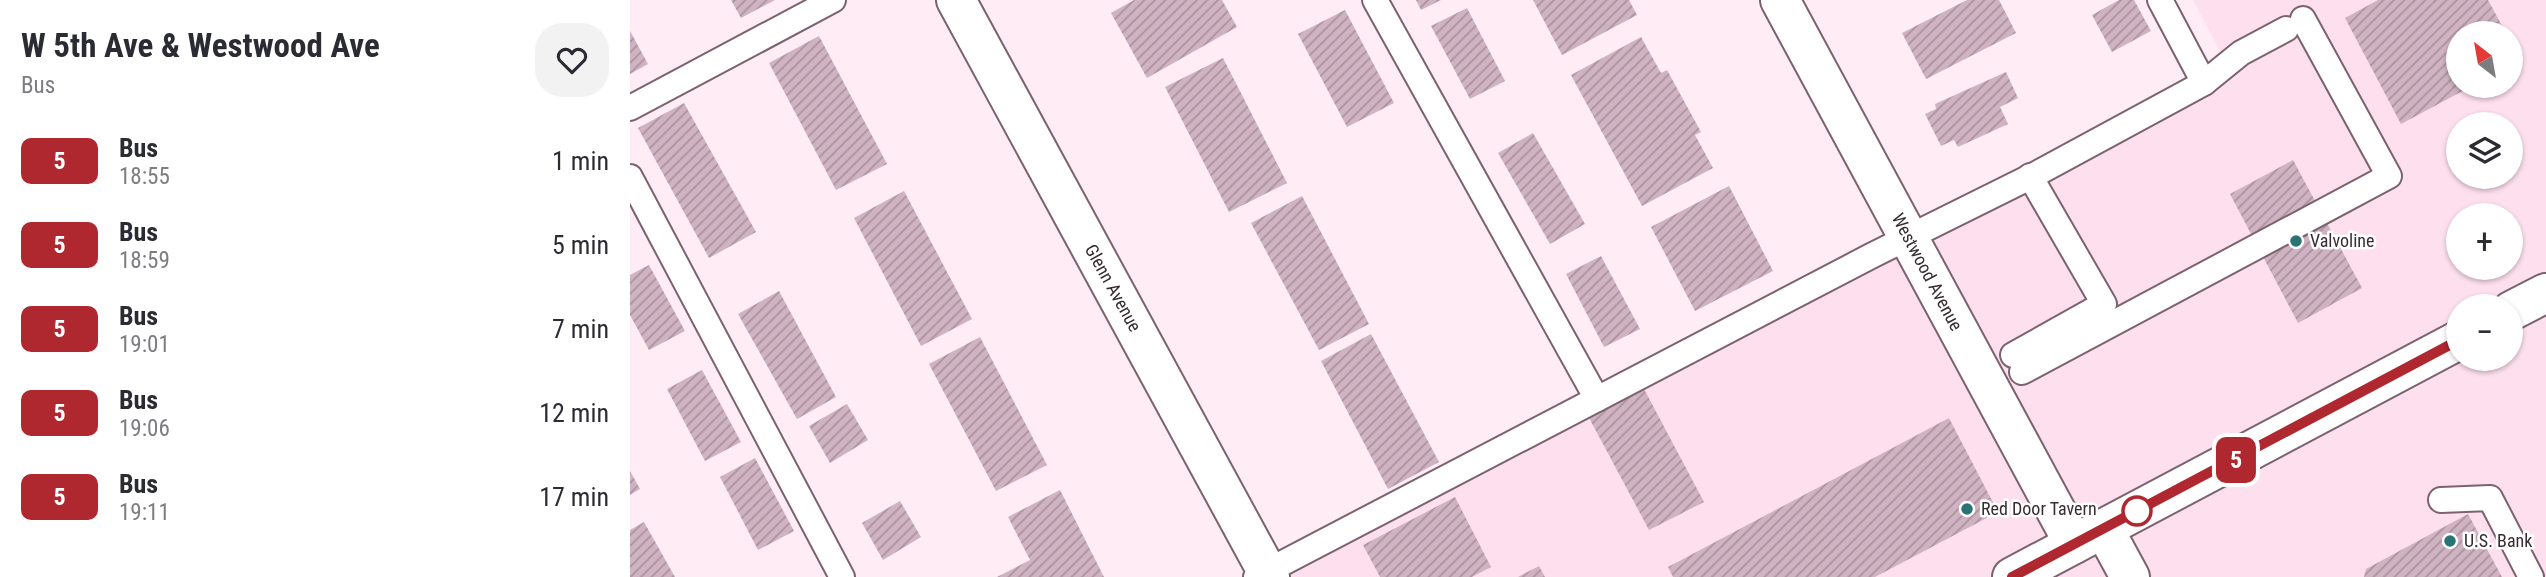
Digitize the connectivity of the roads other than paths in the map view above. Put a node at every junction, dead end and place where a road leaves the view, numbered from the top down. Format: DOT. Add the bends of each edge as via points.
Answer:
graph roads {
  1 [pos="833,0"];
  2 [pos="956,0"];
  3 [pos="1376,0"];
  4 [pos="1780,0"];
  5 [pos="2160,0"];
  6 [pos="2204,83"];
  7 [pos="630,108"];
  8 [pos="2030,176"];
  9 [pos="630,177"];
  10 [pos="1908,237"];
  11 [pos="2546,293"];
  12 [pos="2523,305"];
  13 [pos="2446,347"];
  14 [pos="1597,399"];
  15 [pos="2441,500"];
  16 [pos="2089,536"];
  17 [pos="1264,575"];
  18 [pos="842,577"];
  19 [pos="2012,577"];
  20 [pos="2130,577"];
  21 [pos="2531,577"];
  1 -- 7 [label="lane"];
  2 -- 17 [label="street, Glenn Avenue"];
  3 -- 14 [label="lane"];
  4 -- 10 [label="street, Westwood Avenue"];
  5 -- 6 [label="lane"];
  6 -- 8 [label="lane"];
  6 -- 8 [label="lane" via="2241,53 2294,24 2346,98 2389,176 2018,363 2104,304"];
  8 -- 10 [label="lane"];
  9 -- 18 [label="lane"];
  10 -- 14 [label="lane"];
  10 -- 16 [label="street, Westwood Avenue"];
  11 -- 12 [label="street"];
  13 -- 16 [label="street"];
  14 -- 17 [label="lane"];
  15 -- 21 [label="lane" via="2490,498"];
  16 -- 19 [label="street"];
  16 -- 20 [label="street, Westwood Avenue"];
}
